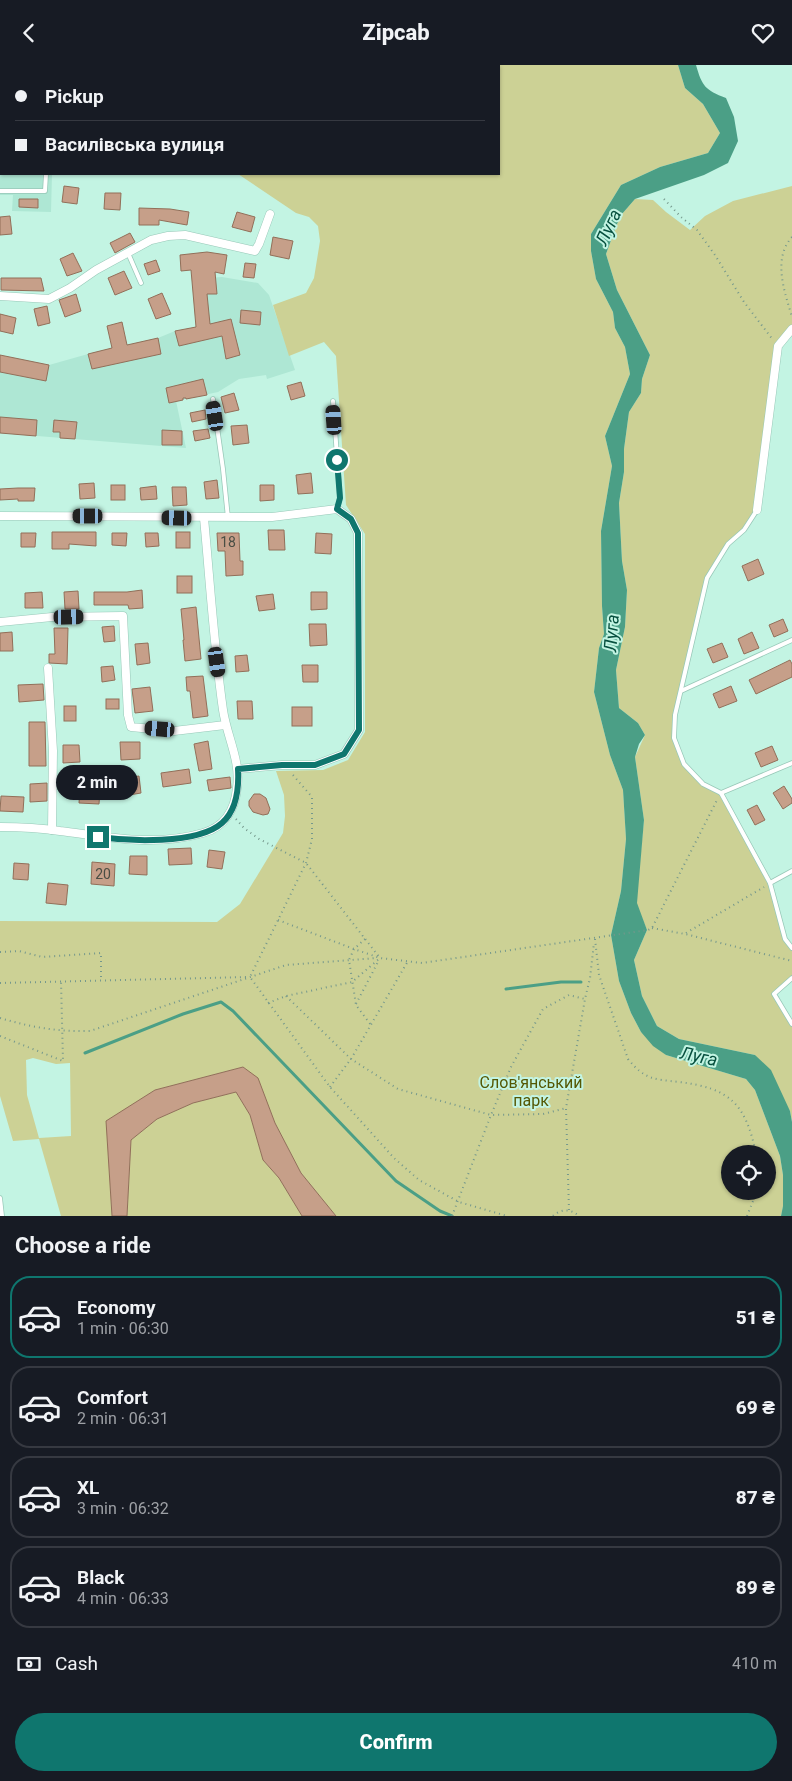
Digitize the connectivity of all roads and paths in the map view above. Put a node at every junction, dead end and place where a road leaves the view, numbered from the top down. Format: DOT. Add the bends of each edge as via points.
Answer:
graph roads {
  1 [pos="46,175"];
  2 [pos="0,191"];
  3 [pos="664,199"];
  4 [pos="270,214"];
  5 [pos="792,237"];
  6 [pos="128,253"];
  7 [pos="141,283"];
  8 [pos="0,296"];
  9 [pos="792,317"];
  10 [pos="792,329"];
  11 [pos="778,345"];
  12 [pos="213,399"];
  13 [pos="333,401"];
  14 [pos="337,509"];
  15 [pos="757,511"];
  16 [pos="0,516"];
  17 [pos="204,518"];
  18 [pos="228,518"];
  19 [pos="0,622"];
  20 [pos="792,640"];
  21 [pos="48,668"];
  22 [pos="681,691"];
  23 [pos="225,725"];
  24 [pos="792,763"];
  25 [pos="285,765"];
  26 [pos="238,769"];
  27 [pos="721,793"];
  28 [pos="236,819"];
  29 [pos="0,827"];
  30 [pos="52,830"];
  31 [pos="306,863"];
  32 [pos="792,871"];
  33 [pos="770,883"];
  34 [pos="278,920"];
  35 [pos="652,928"];
  36 [pos="685,934"];
  37 [pos="595,938"];
  38 [pos="366,939"];
  39 [pos="792,948"];
  40 [pos="354,949"];
  41 [pos="0,952"];
  42 [pos="380,958"];
  43 [pos="349,960"];
  44 [pos="408,961"];
  45 [pos="792,961"];
  46 [pos="250,977"];
  47 [pos="792,978"];
  48 [pos="61,980"];
  49 [pos="102,980"];
  50 [pos="352,982"];
  51 [pos="0,983"];
  52 [pos="286,996"];
  53 [pos="585,999"];
  54 [pos="268,1003"];
  55 [pos="356,1005"];
  56 [pos="0,1018"];
  57 [pos="792,1023"];
  58 [pos="371,1025"];
  59 [pos="64,1032"];
  60 [pos="0,1036"];
  61 [pos="351,1059"];
  62 [pos="330,1087"];
  63 [pos="566,1107"];
  64 [pos="490,1115"];
  65 [pos="754,1145"];
  66 [pos="0,1198"];
  67 [pos="753,1200"];
  68 [pos="459,1202"];
  69 [pos="569,1210"];
  70 [pos="2,1216"];
  71 [pos="452,1216"];
  72 [pos="507,1216"];
  73 [pos="553,1216"];
  74 [pos="579,1216"];
  75 [pos="747,1216"];
  1 -- 2 [label="lane" via="45,191"];
  3 -- 11 [label="path" via="697,230 744,303"];
  4 -- 6 [label="street" via="255,251 185,235 151,240"];
  5 -- 9 [label="path" via="785,244 781,268 784,294"];
  6 -- 7 [label="lane"];
  6 -- 8 [label="street" via="49,299"];
  10 -- 11 [label="street"];
  11 -- 15 [label="street"];
  12 -- 18 [label="lane"];
  13 -- 14 [label="lane" via="340,498"];
  14 -- 18 [label="street" via="272,517"];
  14 -- 25 [label="street" via="351,519 358,533 359,730 344,754 315,765"];
  15 -- 22 [label="lane" via="744,530 728,544 707,578"];
  16 -- 17 [label="street"];
  17 -- 18 [label="street"];
  17 -- 23 [label="street"];
  19 -- 23 [label="street" via="123,616 131,727 174,731"];
  20 -- 22 [label="lane"];
  21 -- 30 [label="street" via="53,751"];
  22 -- 27 [label="lane" via="674,738 684,764 702,784"];
  23 -- 26 [label="street"];
  24 -- 27 [label="lane"];
  25 -- 26 [label="street"];
  25 -- 31 [label="path" via="312,797 312,839"];
  26 -- 30 [label="street" via="232,810 222,823 204,833 152,841"];
  27 -- 33 [label="lane"];
  27 -- 35 [label="path"];
  28 -- 31 [label="path" via="260,839"];
  29 -- 30 [label="street"];
  31 -- 34 [label="path"];
  31 -- 38 [label="path"];
  32 -- 33 [label="lane"];
  33 -- 36 [label="path"];
  33 -- 39 [label="lane" via="785,939"];
  34 -- 40 [label="path"];
  34 -- 46 [label="path"];
  35 -- 36 [label="path"];
  35 -- 37 [label="path"];
  36 -- 45 [label="path"];
  37 -- 44 [label="path" via="422,963"];
  37 -- 53 [label="path"];
  37 -- 65 [label="path" via="599,975 628,1059 650,1078 693,1083 710,1088 735,1103 744,1114"];
  38 -- 40 [label="path"];
  38 -- 42 [label="path"];
  40 -- 42 [label="path"];
  40 -- 43 [label="path"];
  41 -- 49 [label="path" via="19,951 42,957 101,953"];
  42 -- 43 [label="path"];
  42 -- 44 [label="path"];
  42 -- 50 [label="path"];
  42 -- 55 [label="path"];
  43 -- 46 [label="path" via="286,965"];
  43 -- 50 [label="path"];
  44 -- 58 [label="path"];
  46 -- 49 [label="path"];
  46 -- 54 [label="path"];
  46 -- 59 [label="path" via="90,1031"];
  47 -- 57 [label="lane" via="774,994"];
  48 -- 49 [label="path"];
  48 -- 51 [label="path"];
  48 -- 59 [label="path"];
  50 -- 52 [label="path"];
  50 -- 55 [label="path"];
  52 -- 54 [label="path"];
  52 -- 61 [label="path"];
  53 -- 63 [label="path"];
  53 -- 64 [label="path" via="569,995 543,1009 511,1067"];
  54 -- 62 [label="path"];
  55 -- 58 [label="path"];
  56 -- 59 [label="path" via="28,1027"];
  58 -- 61 [label="path"];
  59 -- 60 [label="path" via="64,1061"];
  61 -- 62 [label="path"];
  61 -- 64 [label="path" via="398,1089"];
  62 -- 68 [label="path" via="394,1159 419,1180"];
  63 -- 64 [label="path" via="543,1114"];
  63 -- 69 [label="path"];
  64 -- 68 [label="path"];
  66 -- 70 [label="lane"];
  67 -- 75 [label="path"];
  68 -- 71 [label="path"];
  68 -- 72 [label="path"];
  69 -- 73 [label="path"];
  69 -- 74 [label="path"];
}
